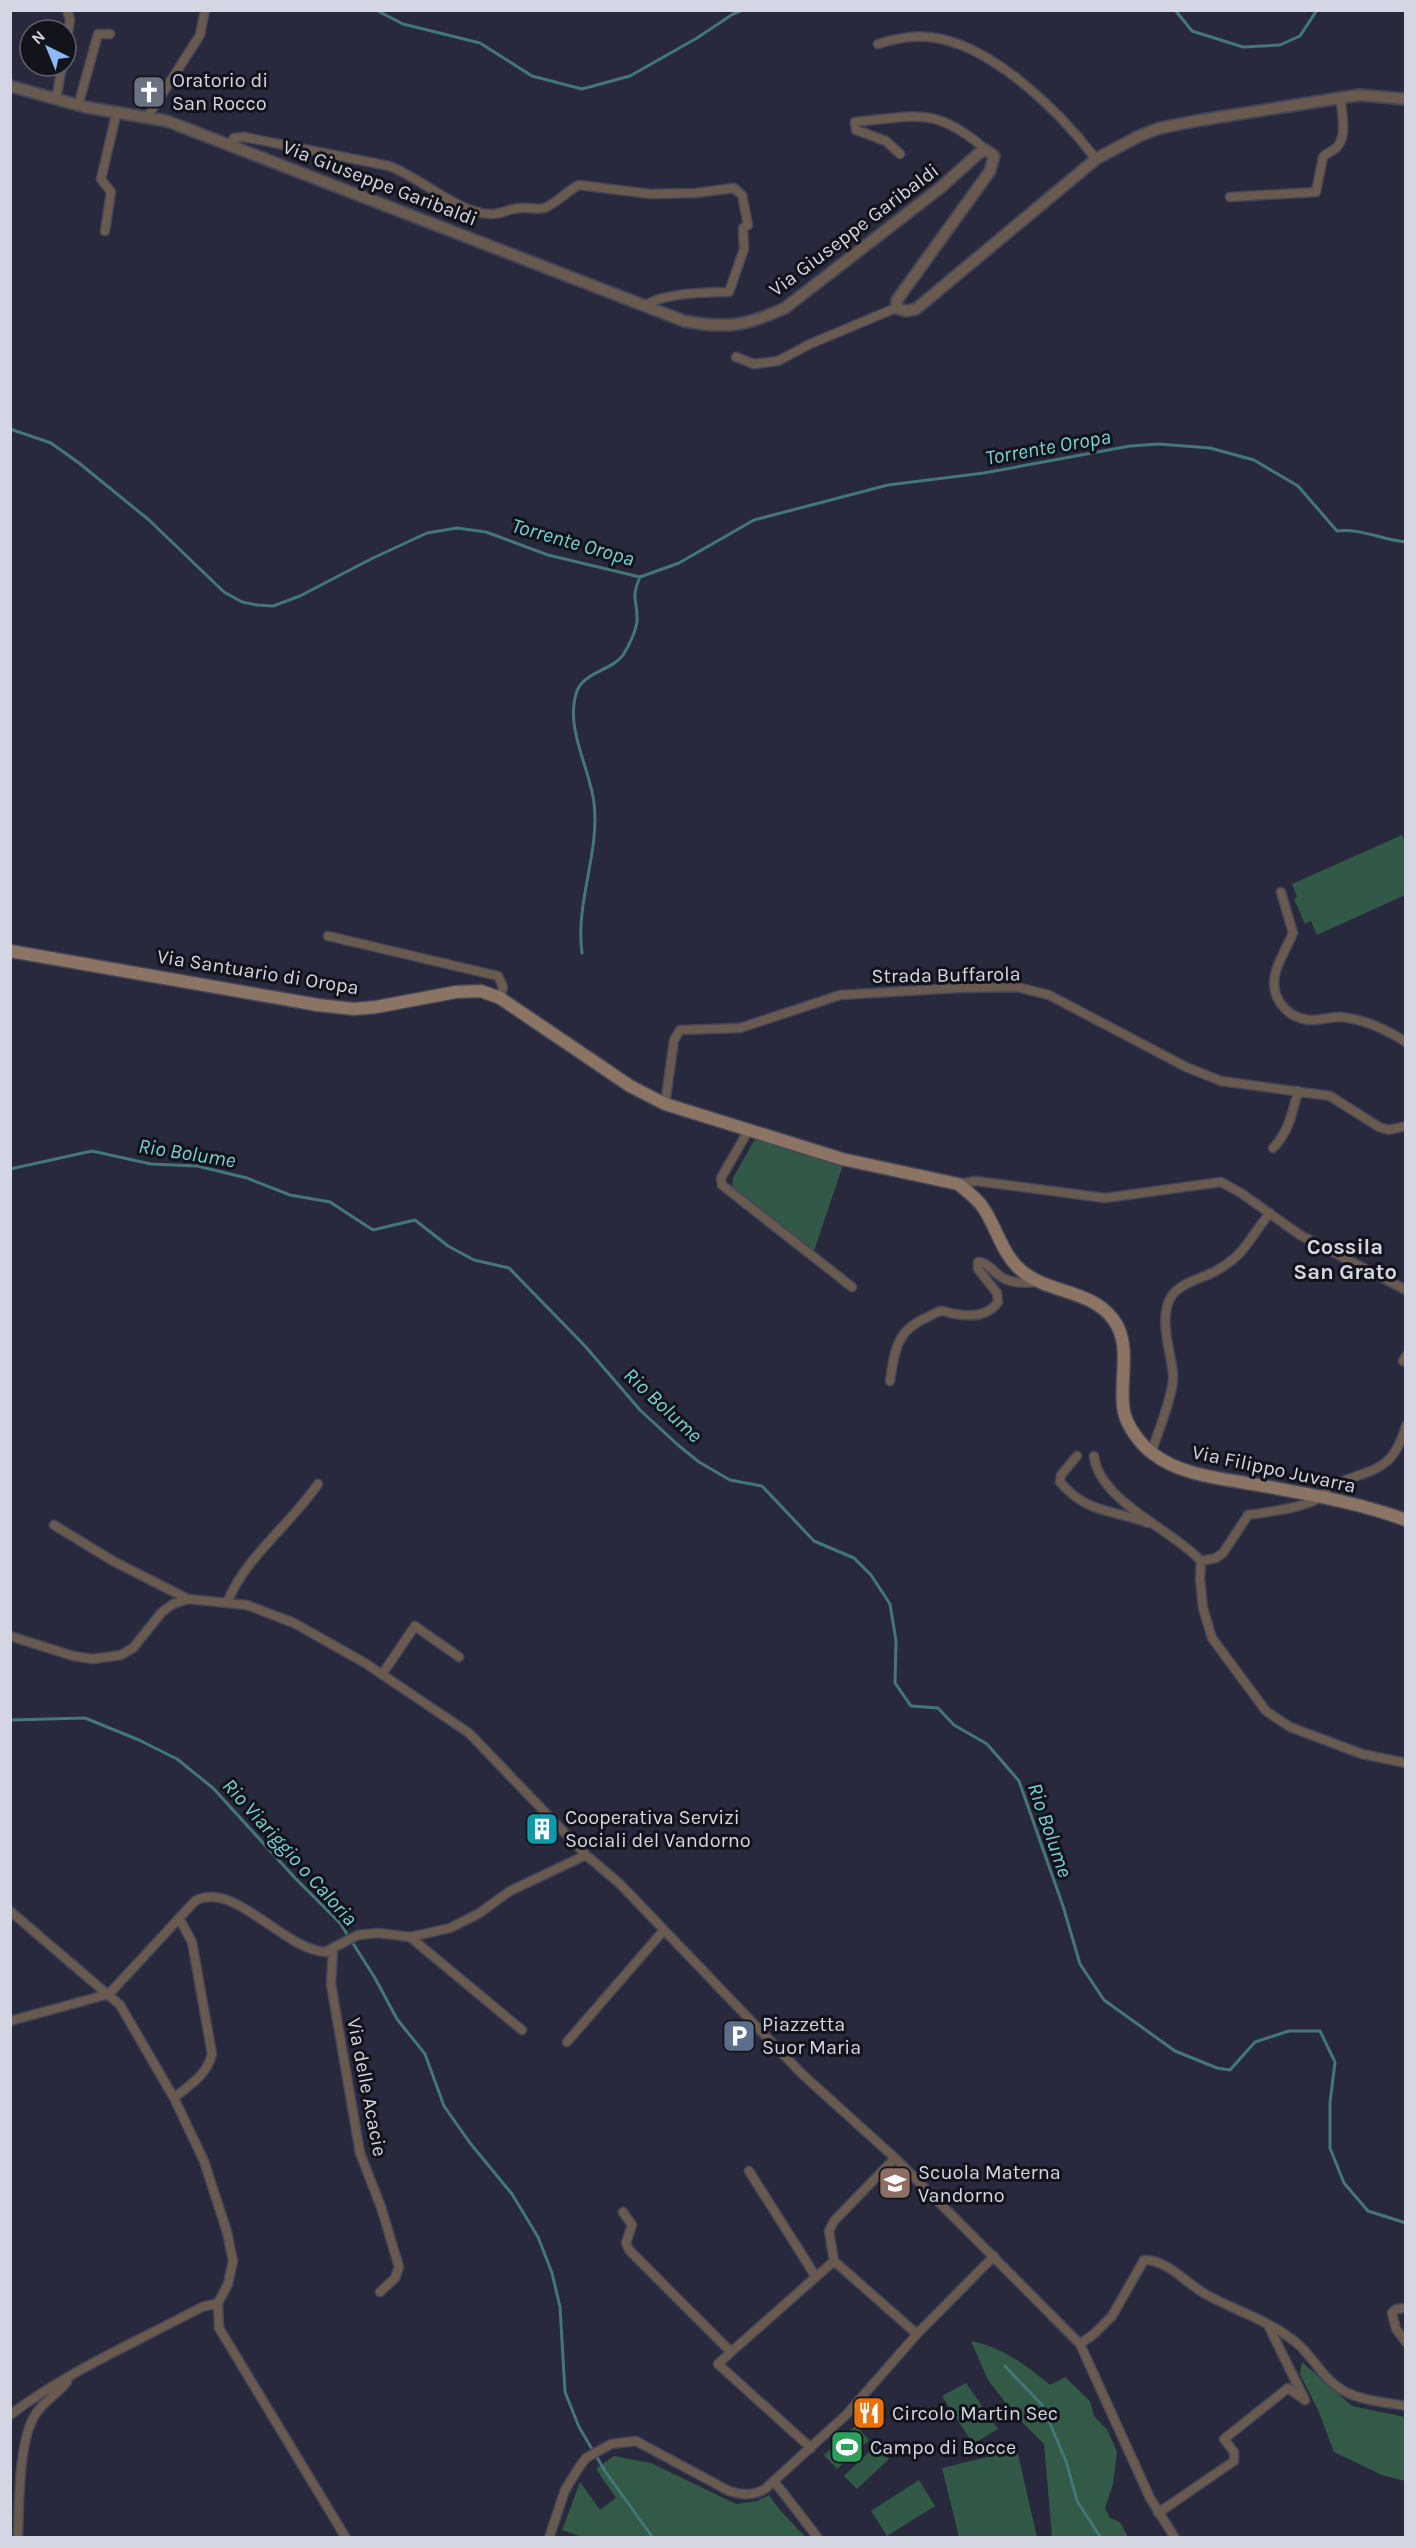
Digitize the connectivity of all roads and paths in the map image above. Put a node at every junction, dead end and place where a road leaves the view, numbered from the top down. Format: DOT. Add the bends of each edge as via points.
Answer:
graph roads {
  1 [pos="205,10"];
  2 [pos="110,34"];
  3 [pos="878,44"];
  4 [pos="60,78"];
  5 [pos="10,86"];
  6 [pos="1340,98"];
  7 [pos="56,99"];
  8 [pos="1406,99"];
  9 [pos="78,106"];
  10 [pos="117,111"];
  11 [pos="148,116"];
  12 [pos="230,144"];
  13 [pos="986,150"];
  14 [pos="900,154"];
  15 [pos="1096,159"];
  16 [pos="1230,197"];
  17 [pos="105,231"];
  18 [pos="644,306"];
  19 [pos="896,308"];
  20 [pos="736,357"];
  21 [pos="1281,892"];
  22 [pos="328,936"];
  23 [pos="10,951"];
  24 [pos="500,998"];
  25 [pos="1406,1042"];
  26 [pos="1298,1091"];
  27 [pos="665,1104"];
  28 [pos="1406,1126"];
  29 [pos="748,1131"];
  30 [pos="1273,1148"];
  31 [pos="958,1184"];
  32 [pos="1270,1213"];
  33 [pos="1038,1282"];
  34 [pos="852,1287"];
  35 [pos="1406,1290"];
  36 [pos="1406,1356"];
  37 [pos="1406,1362"];
  38 [pos="890,1382"];
  39 [pos="1406,1426"];
  40 [pos="1151,1453"];
  41 [pos="1077,1456"];
  42 [pos="1094,1456"];
  43 [pos="318,1484"];
  44 [pos="1322,1497"];
  45 [pos="1406,1520"];
  46 [pos="54,1525"];
  47 [pos="1162,1529"];
  48 [pos="1202,1561"];
  49 [pos="188,1599"];
  50 [pos="227,1603"];
  51 [pos="10,1636"];
  52 [pos="459,1657"];
  53 [pos="383,1673"];
  54 [pos="1406,1763"];
  55 [pos="586,1855"];
  56 [pos="10,1911"];
  57 [pos="179,1918"];
  58 [pos="664,1930"];
  59 [pos="410,1937"];
  60 [pos="333,1949"];
  61 [pos="109,1994"];
  62 [pos="10,2021"];
  63 [pos="522,2030"];
  64 [pos="567,2042"];
  65 [pos="174,2098"];
  66 [pos="895,2158"];
  67 [pos="749,2171"];
  68 [pos="622,2212"];
  69 [pos="994,2256"];
  70 [pos="834,2261"];
  71 [pos="816,2277"];
  72 [pos="380,2292"];
  73 [pos="218,2304"];
  74 [pos="1406,2307"];
  75 [pos="1266,2322"];
  76 [pos="917,2334"];
  77 [pos="1406,2342"];
  78 [pos="1080,2344"];
  79 [pos="731,2352"];
  80 [pos="70,2377"];
  81 [pos="1406,2406"];
  82 [pos="10,2415"];
  83 [pos="811,2448"];
  84 [pos="774,2481"];
  85 [pos="1158,2513"];
  86 [pos="18,2538"];
  87 [pos="346,2538"];
  88 [pos="549,2538"];
  89 [pos="818,2538"];
  90 [pos="1175,2538"];
  1 -- 11 [label="street" via="200,35"];
  2 -- 9 [label="street" via="98,34"];
  3 -- 15 [label="street" via="908,37 931,37 998,64 1028,87"];
  4 -- 7 [label="street"];
  5 -- 7 [label="street, Via Giuseppe Garibaldi"];
  6 -- 8 [label="street" via="1359,95"];
  6 -- 15 [label="street" via="1160,128"];
  6 -- 16 [label="street" via="1341,138 1336,149 1323,157 1316,192"];
  7 -- 9 [label="street, Via Giuseppe Garibaldi"];
  9 -- 10 [label="street, Via Giuseppe Garibaldi"];
  10 -- 11 [label="street, Via Giuseppe Garibaldi"];
  10 -- 17 [label="street" via="101,179 111,192"];
  11 -- 12 [label="street, Via Giuseppe Garibaldi"];
  12 -- 18 [label="street, Via Giuseppe Garibaldi"];
  12 -- 18 [label="street" via="234,138 244,138 389,166 490,215 518,207 543,208 579,185 650,194 734,188 742,195 748,225 743,228 744,249 729,292 652,301"];
  13 -- 14 [label="street" via="951,124 925,116 855,122 856,130 886,141"];
  13 -- 18 [label="street, Via Giuseppe Garibaldi" via="785,308 741,324 716,327 684,321"];
  13 -- 19 [label="street" via="994,156 990,171 897,300"];
  15 -- 19 [label="street" via="916,309"];
  19 -- 20 [label="street" via="778,361 754,364"];
  21 -- 25 [label="street" via="1293,933 1276,972 1275,992 1282,1007 1291,1015 1310,1020 1342,1017 1375,1026"];
  22 -- 24 [label="street" via="498,976 503,987"];
  23 -- 24 [label="main road, Via Santuario di Oropa" via="354,1009 456,992 481,991"];
  24 -- 27 [label="main road, Via Santuario di Oropa" via="630,1086"];
  26 -- 27 [label="street, Strada Buffarola" via="1221,1081 1186,1067 1049,995 1017,987 840,995 740,1028 680,1030 674,1040"];
  26 -- 28 [label="street, Strada Buffarola" via="1330,1096 1379,1127 1389,1130"];
  26 -- 30 [label="street" via="1288,1127"];
  27 -- 29 [label="main road, Via Santuario di Oropa"];
  29 -- 31 [label="main road, Via Santuario di Oropa" via="842,1158"];
  29 -- 34 [label="street" via="721,1178 722,1185"];
  31 -- 32 [label="street, Via Santuario di Oropa" via="976,1181 1105,1198 1221,1182"];
  31 -- 33 [label="main road, Via Filippo Juvarra" via="984,1209 1020,1270"];
  32 -- 35 [label="street, Via Santuario di Oropa" via="1300,1235"];
  32 -- 40 [label="street" via="1236,1259 1189,1283 1171,1297 1167,1338 1174,1377"];
  33 -- 38 [label="street, Via Filippo Juvarra" via="1010,1281 978,1262 978,1269 997,1293 998,1302 993,1309 973,1315 942,1311 914,1323 895,1351"];
  33 -- 40 [label="main road, Via Filippo Juvarra" via="1093,1301 1112,1318 1121,1333 1124,1413"];
  36 -- 37 [label="street"];
  39 -- 44 [label="street" via="1400,1444 1384,1464 1331,1487"];
  40 -- 44 [label="main road, Via Filippo Juvarra" via="1179,1469"];
  41 -- 47 [label="street" via="1061,1475 1060,1482 1065,1488 1095,1510"];
  42 -- 47 [label="street" via="1095,1467 1107,1484"];
  43 -- 50 [label="street" via="234,1586"];
  44 -- 45 [label="main road, Via Filippo Juvarra"];
  44 -- 48 [label="street" via="1248,1515 1223,1553"];
  46 -- 49 [label="street"];
  47 -- 48 [label="street"];
  48 -- 54 [label="street" via="1203,1608 1212,1638 1266,1711 1290,1727 1362,1754"];
  49 -- 50 [label="street"];
  49 -- 51 [label="street" via="162,1612 142,1639 121,1655 93,1659 73,1656"];
  50 -- 53 [label="street" via="247,1605 294,1623"];
  52 -- 53 [label="street" via="415,1626"];
  53 -- 55 [label="street" via="482,1744"];
  55 -- 58 [label="street"];
  55 -- 59 [label="street" via="510,1891 463,1923 437,1933"];
  56 -- 61 [label="street"];
  57 -- 60 [label="street" via="195,1901 215,1895 230,1900 302,1947 315,1952"];
  57 -- 61 [label="street"];
  57 -- 65 [label="street" via="192,1942 212,2054 201,2076"];
  58 -- 64 [label="street"];
  58 -- 66 [label="street" via="802,2074"];
  59 -- 60 [label="street" via="358,1935"];
  59 -- 63 [label="street"];
  60 -- 72 [label="street, Via delle Acacie" via="331,1984 360,2153 399,2267 395,2278"];
  61 -- 62 [label="street"];
  61 -- 65 [label="street" via="120,2005"];
  65 -- 73 [label="street" via="204,2161 227,2232 233,2261"];
  66 -- 69 [label="street"];
  66 -- 70 [label="street" via="834,2221 829,2231"];
  67 -- 71 [label="street"];
  68 -- 79 [label="street" via="632,2224 626,2243 629,2250"];
  69 -- 76 [label="street"];
  69 -- 78 [label="street"];
  70 -- 71 [label="street"];
  70 -- 76 [label="street"];
  71 -- 79 [label="street"];
  73 -- 80 [label="street" via="202,2307"];
  73 -- 87 [label="street" via="219,2328"];
  74 -- 77 [label="street" via="1392,2313 1396,2329"];
  75 -- 78 [label="street" via="1205,2294 1156,2260 1144,2260 1112,2316"];
  75 -- 81 [label="street" via="1299,2345 1330,2382 1343,2390 1354,2396"];
  75 -- 85 [label="street" via="1305,2400 1288,2388 1224,2439 1234,2452 1234,2461"];
  76 -- 83 [label="street" via="847,2414"];
  78 -- 85 [label="street"];
  79 -- 83 [label="street" via="718,2364"];
  80 -- 82 [label="street"];
  80 -- 86 [label="street" via="36,2413 30,2426 21,2476"];
  83 -- 84 [label="street"];
  84 -- 88 [label="street" via="756,2494 744,2495 729,2491 636,2441 602,2447 586,2458 565,2490"];
  84 -- 89 [label="street"];
  85 -- 90 [label="street"];
}
